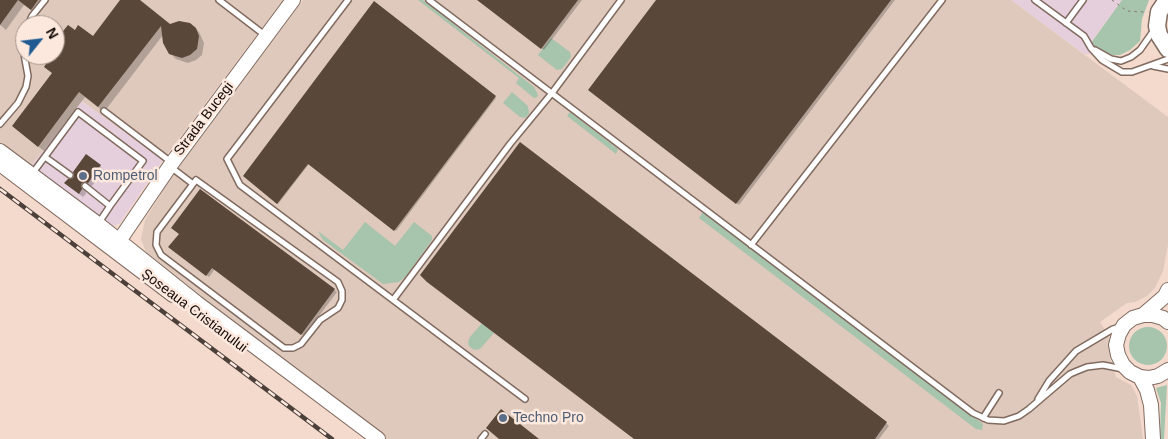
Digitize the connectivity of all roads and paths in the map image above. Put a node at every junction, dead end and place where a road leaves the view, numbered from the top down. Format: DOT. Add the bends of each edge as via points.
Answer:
graph roads {
  1 [pos="45,0"];
  2 [pos="218,0"];
  3 [pos="293,0"];
  4 [pos="348,0"];
  5 [pos="429,0"];
  6 [pos="621,0"];
  7 [pos="942,0"];
  8 [pos="1035,0"];
  9 [pos="1083,0"];
  10 [pos="1112,0"];
  11 [pos="1167,0"];
  12 [pos="1144,12"];
  13 [pos="33,15"];
  14 [pos="1066,23"];
  15 [pos="1157,26"];
  16 [pos="266,36"];
  17 [pos="1091,48"];
  18 [pos="1168,48"];
  19 [pos="1168,59"];
  20 [pos="26,65"];
  21 [pos="1152,66"];
  22 [pos="1168,69"];
  23 [pos="552,93"];
  24 [pos="104,111"];
  25 [pos="0,124"];
  26 [pos="0,151"];
  27 [pos="45,157"];
  28 [pos="0,164"];
  29 [pos="170,164"];
  30 [pos="70,176"];
  31 [pos="28,179"];
  32 [pos="193,184"];
  33 [pos="85,186"];
  34 [pos="110,206"];
  35 [pos="98,224"];
  36 [pos="119,241"];
  37 [pos="751,246"];
  38 [pos="1168,290"];
  39 [pos="393,300"];
  40 [pos="1143,315"];
  41 [pos="1168,322"];
  42 [pos="1124,325"];
  43 [pos="1168,370"];
  44 [pos="1135,374"];
  45 [pos="999,393"];
  46 [pos="525,399"];
  47 [pos="1037,401"];
  48 [pos="983,418"];
  49 [pos="363,439"];
  50 [pos="378,439"];
  51 [pos="1153,439"];
  1 -- 13 [label="lane"];
  2 -- 16 [label="lane"];
  3 -- 16 [label="main road, Strada Bucegi"];
  4 -- 39 [label="lane" via="227,159 240,185"];
  5 -- 23 [label="lane"];
  6 -- 23 [label="lane"];
  7 -- 37 [label="lane"];
  8 -- 14 [label="lane"];
  9 -- 14 [label="lane"];
  10 -- 12 [label="path" via="1127,11"];
  11 -- 15 [label="main road" via="1159,12"];
  14 -- 17 [label="lane" via="1084,36"];
  15 -- 17 [label="lane" via="1131,57 1112,59"];
  15 -- 18 [label="main road"];
  16 -- 29 [label="main road, Strada Bucegi"];
  17 -- 21 [label="lane" via="1102,60 1122,72"];
  19 -- 21 [label="lane"];
  20 -- 25 [label="lane" via="26,87 18,103"];
  21 -- 22 [label="lane"];
  23 -- 37 [label="lane"];
  23 -- 39 [label="lane"];
  24 -- 29 [label="lane"];
  26 -- 31 [label="main road, Șoseaua Cristianului"];
  27 -- 30 [label="lane"];
  27 -- 31 [label="lane"];
  27 -- 34 [label="lane" via="78,112 143,161"];
  28 -- 31 [label="main road, Șoseaua Cristianului"];
  29 -- 32 [label="lane"];
  29 -- 36 [label="main road, Strada Bucegi"];
  31 -- 35 [label="main road, Șoseaua Cristianului"];
  31 -- 36 [label="main road, Șoseaua Cristianului" via="113,243"];
  31 -- 49 [label="main road, Șoseaua Cristianului"];
  32 -- 32 [label="lane" via="157,232 156,244 161,255 284,348 301,344 320,320 338,308 342,300 338,282 196,180"];
  33 -- 34 [label="lane"];
  34 -- 35 [label="lane"];
  35 -- 36 [label="main road, Șoseaua Cristianului"];
  36 -- 50 [label="main road, Șoseaua Cristianului"];
  37 -- 48 [label="lane" via="953,399"];
  38 -- 40 [label="main road"];
  39 -- 46 [label="lane"];
  40 -- 41 [label="main road" via="1153,315"];
  40 -- 42 [label="main road"];
  42 -- 44 [label="main road" via="1116,344 1118,355 1122,365"];
  42 -- 47 [label="lane" via="1076,351 1049,381"];
  43 -- 44 [label="main road" via="1149,378"];
  44 -- 47 [label="lane" via="1109,366 1087,367 1070,374"];
  44 -- 51 [label="main road" via="1147,390"];
  45 -- 48 [label="lane"];
  47 -- 48 [label="lane" via="1011,419 996,422"];
}
